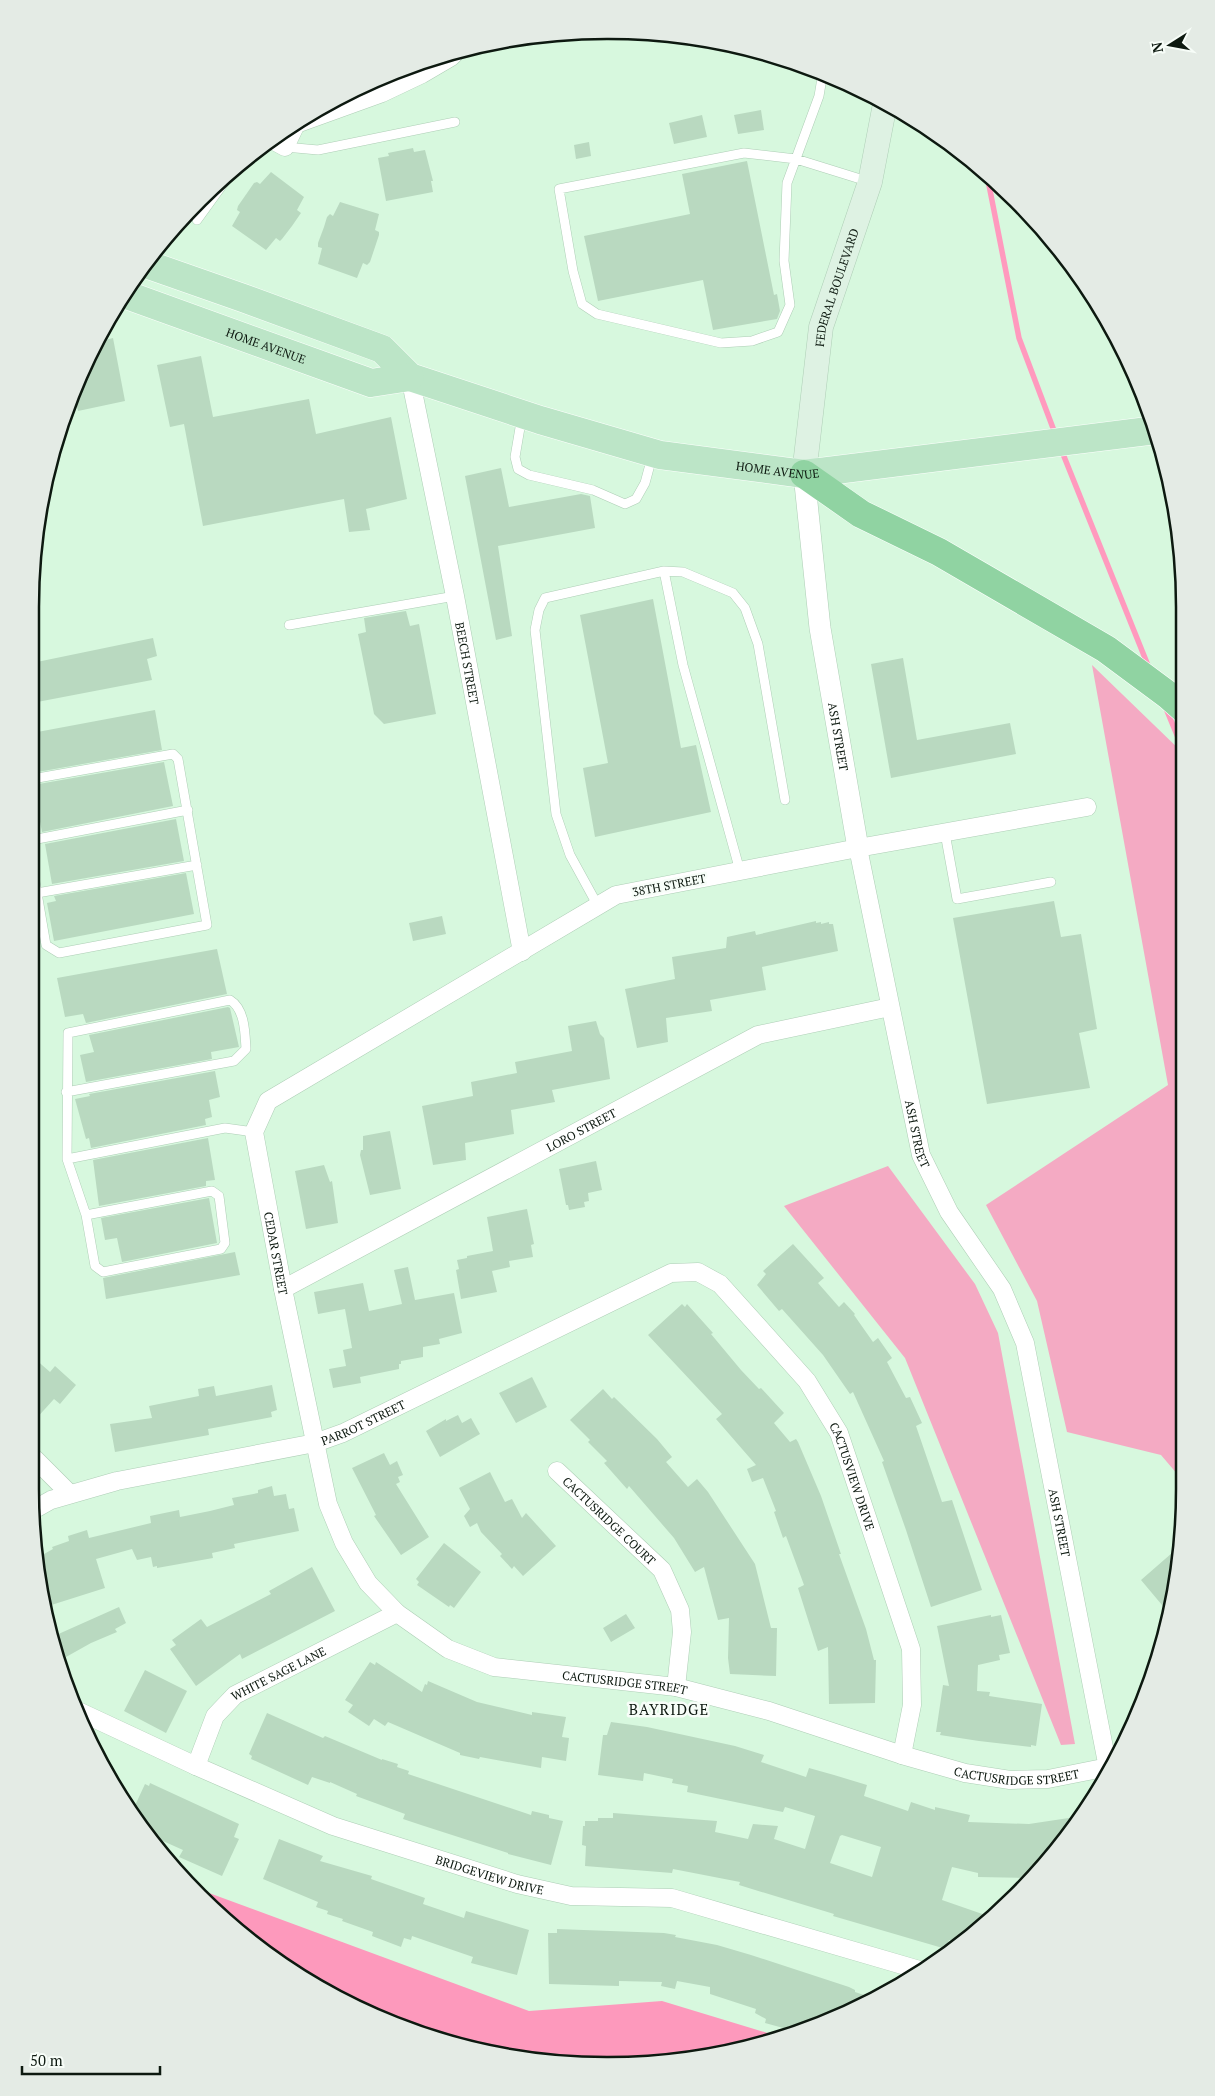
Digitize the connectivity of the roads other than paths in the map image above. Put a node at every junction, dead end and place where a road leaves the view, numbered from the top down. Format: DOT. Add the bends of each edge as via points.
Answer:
graph roads {
  1 [pos="437,65"];
  2 [pos="822,81"];
  3 [pos="883,110"];
  4 [pos="327,113"];
  5 [pos="455,122"];
  6 [pos="280,143"];
  7 [pos="796,158"];
  8 [pos="870,182"];
  9 [pos="214,197"];
  10 [pos="197,220"];
  11 [pos="152,266"];
  12 [pos="132,297"];
  13 [pos="410,376"];
  14 [pos="523,414"];
  15 [pos="1148,431"];
  16 [pos="653,453"];
  17 [pos="804,474"];
  18 [pos="664,571"];
  19 [pos="455,596"];
  20 [pos="289,625"];
  21 [pos="1176,702"];
  22 [pos="39,778"];
  23 [pos="785,800"];
  24 [pos="1087,808"];
  25 [pos="188,810"];
  26 [pos="945,833"];
  27 [pos="39,839"];
  28 [pos="858,848"];
  29 [pos="197,865"];
  30 [pos="740,871"];
  31 [pos="1051,882"];
  32 [pos="39,893"];
  33 [pos="39,905"];
  34 [pos="598,906"];
  35 [pos="522,952"];
  36 [pos="890,1007"];
  37 [pos="66,1092"];
  38 [pos="254,1132"];
  39 [pos="67,1159"];
  40 [pos="86,1215"];
  41 [pos="671,1273"];
  42 [pos="283,1290"];
  43 [pos="315,1443"];
  44 [pos="39,1463"];
  45 [pos="557,1471"];
  46 [pos="70,1494"];
  47 [pos="39,1506"];
  48 [pos="397,1613"];
  49 [pos="676,1687"];
  50 [pos="86,1715"];
  51 [pos="902,1756"];
  52 [pos="1107,1761"];
  53 [pos="196,1766"];
  54 [pos="1102,1769"];
  55 [pos="912,1968"];
  1 -- 4 [label="street" via="382,93"];
  2 -- 7 [label="lane"];
  3 -- 8 [label="main road, FEDERAL BOULEVARD"];
  5 -- 6 [label="lane" via="318,150"];
  7 -- 7 [label="lane" via="744,153 559,189 573,272 582,304 597,314 721,343 752,341 778,332 790,306 784,261 787,183"];
  7 -- 8 [label="lane"];
  8 -- 17 [label="main road, FEDERAL BOULEVARD" via="821,327"];
  9 -- 10 [label="lane"];
  11 -- 13 [label="main road, HOME AVENUE" via="382,350"];
  12 -- 13 [label="main road, HOME AVENUE" via="371,383"];
  13 -- 14 [label="main road, HOME AVENUE"];
  13 -- 19 [label="street, BEECH STREET"];
  14 -- 16 [label="main road, HOME AVENUE"];
  14 -- 16 [label="lane" via="515,457 518,469 529,475 593,490 625,504 636,499 645,483"];
  15 -- 17 [label="main road, HOME AVENUE"];
  16 -- 17 [label="main road, HOME AVENUE"];
  17 -- 21 [label="highway" via="862,514 939,552 1106,649"];
  17 -- 28 [label="street, ASH STREET" via="820,628"];
  18 -- 23 [label="lane" via="683,572 733,593 745,608 758,644"];
  18 -- 30 [label="lane" via="683,665"];
  18 -- 34 [label="lane" via="545,598 535,630 556,814 570,855"];
  19 -- 20 [label="lane"];
  19 -- 35 [label="street, BEECH STREET"];
  22 -- 25 [label="lane" via="173,754 178,759"];
  24 -- 26 [label="street, 38TH STREET"];
  25 -- 27 [label="lane"];
  25 -- 29 [label="lane"];
  26 -- 28 [label="street, 38TH STREET"];
  26 -- 31 [label="lane" via="957,899"];
  28 -- 30 [label="street, 38TH STREET"];
  28 -- 36 [label="street, ASH STREET"];
  29 -- 32 [label="lane"];
  29 -- 33 [label="lane" via="207,925 59,953 46,945"];
  30 -- 34 [label="street, 38TH STREET" via="616,896"];
  34 -- 35 [label="street, 38TH STREET"];
  35 -- 38 [label="street, 38TH STREET" via="268,1101"];
  36 -- 42 [label="street, LORO STREET" via="758,1035"];
  36 -- 52 [label="street, ASH STREET" via="922,1155 949,1212 1002,1289 1024,1343"];
  37 -- 37 [label="lane" via="68,1033 230,1000 235,1003 244,1024 246,1049 234,1061"];
  37 -- 39 [label="lane"];
  38 -- 39 [label="lane" via="225,1128"];
  38 -- 42 [label="street, CEDAR STREET"];
  39 -- 40 [label="lane"];
  40 -- 40 [label="lane" via="95,1266 102,1272 220,1249 225,1244 219,1196 212,1192"];
  41 -- 43 [label="street, PARROT STREET" via="343,1433"];
  41 -- 51 [label="street, CACTUSVIEW DRIVE" via="698,1272 720,1284 807,1381 839,1433 911,1650 912,1705"];
  42 -- 43 [label="street, CEDAR STREET"];
  43 -- 46 [label="street, PARROT STREET" via="116,1481"];
  43 -- 48 [label="street, CACTUSRIDGE STREET" via="328,1504 344,1543 368,1583"];
  44 -- 46 [label="street"];
  45 -- 49 [label="street, CACTUSRIDGE COURT" via="662,1570 680,1610 682,1632"];
  46 -- 47 [label="street, PARROT STREET"];
  48 -- 49 [label="street, CACTUSRIDGE STREET" via="448,1650 494,1666"];
  48 -- 53 [label="street, WHITE SAGE LANE" via="235,1695 215,1716"];
  49 -- 51 [label="street, CACTUSRIDGE STREET" via="769,1711"];
  50 -- 53 [label="street, BRIDGEVIEW DRIVE"];
  51 -- 54 [label="street, CACTUSRIDGE STREET" via="965,1773 1010,1780 1048,1779"];
  53 -- 55 [label="street, BRIDGEVIEW DRIVE" via="333,1826 517,1884 571,1896 672,1898"];
}
